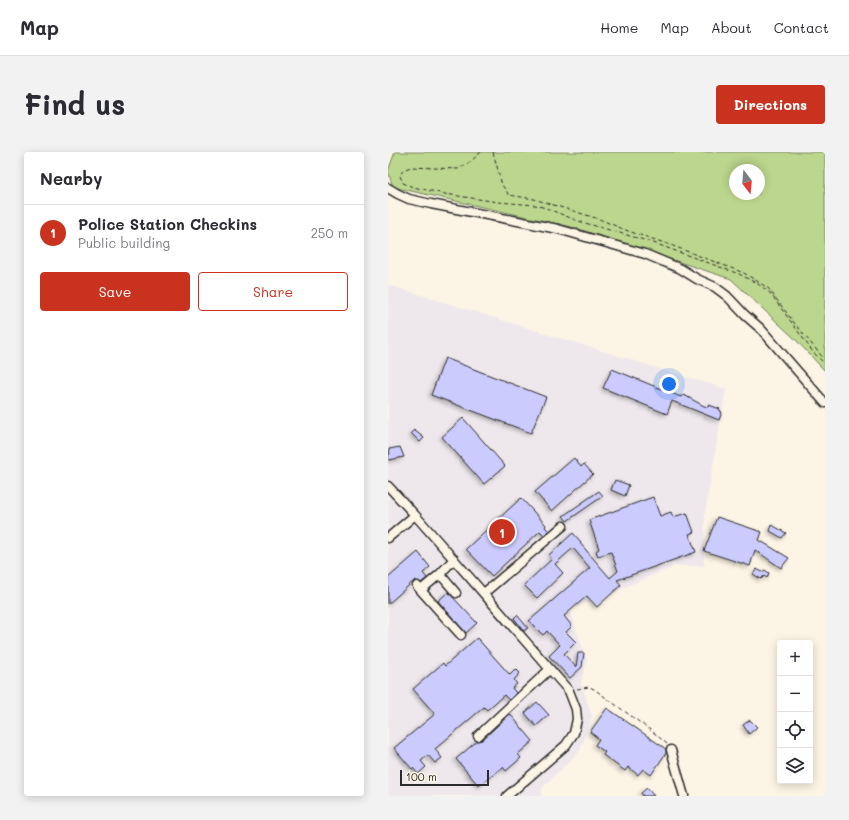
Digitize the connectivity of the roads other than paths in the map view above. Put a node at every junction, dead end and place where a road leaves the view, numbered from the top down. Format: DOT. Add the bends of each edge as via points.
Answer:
graph roads {
  1 [pos="388,188"];
  2 [pos="825,402"];
  3 [pos="388,486"];
  4 [pos="416,515"];
  5 [pos="562,526"];
  6 [pos="388,538"];
  7 [pos="454,559"];
  8 [pos="440,574"];
  9 [pos="456,593"];
  10 [pos="484,593"];
  11 [pos="461,635"];
  12 [pos="550,670"];
  13 [pos="478,736"];
  14 [pos="671,750"];
  15 [pos="507,796"];
  16 [pos="684,796"];
  1 -- 2 [label="street" via="409,199 558,229 645,254 681,268 727,296 761,329"];
  3 -- 4 [label="street"];
  4 -- 6 [label="street"];
  4 -- 7 [label="street"];
  5 -- 10 [label="street"];
  7 -- 8 [label="street"];
  7 -- 10 [label="street"];
  8 -- 9 [label="street"];
  8 -- 11 [label="street" via="419,588"];
  10 -- 12 [label="street"];
  12 -- 13 [label="street"];
  12 -- 15 [label="street" via="568,691 576,709 574,733 566,745"];
  14 -- 16 [label="street"];
}
